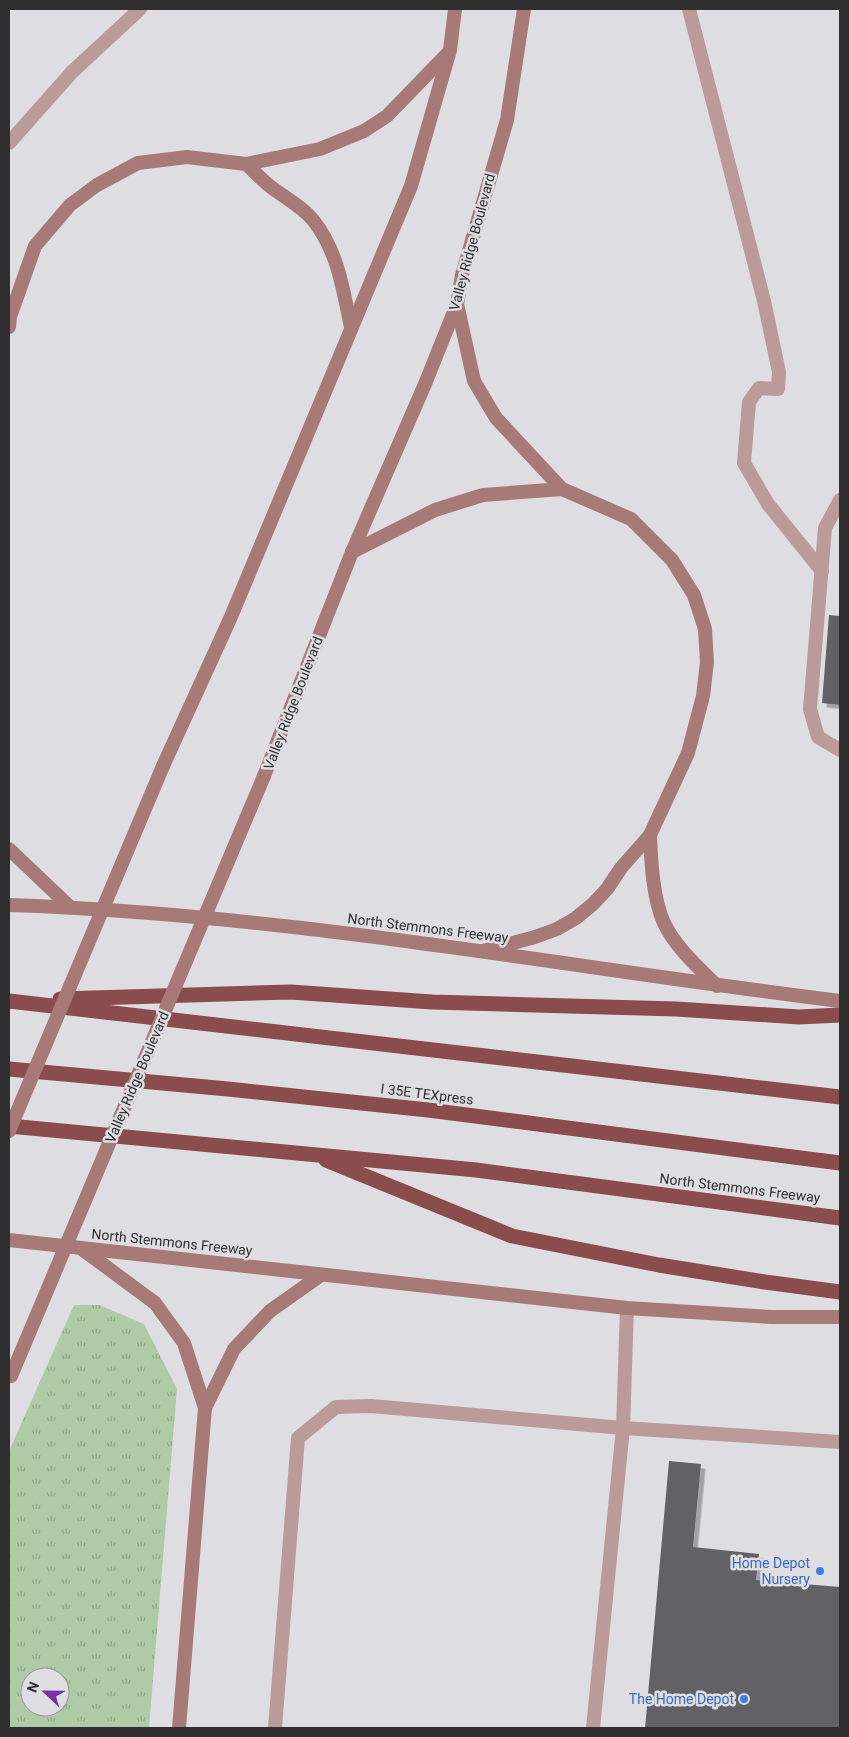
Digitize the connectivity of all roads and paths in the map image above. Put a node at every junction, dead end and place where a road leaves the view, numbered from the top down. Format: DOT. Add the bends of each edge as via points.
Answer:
graph roads {
  1 [pos="140,9"];
  2 [pos="455,9"];
  3 [pos="524,9"];
  4 [pos="689,9"];
  5 [pos="450,50"];
  6 [pos="9,144"];
  7 [pos="246,164"];
  8 [pos="457,304"];
  9 [pos="9,327"];
  10 [pos="351,327"];
  11 [pos="562,489"];
  12 [pos="840,500"];
  13 [pos="352,552"];
  14 [pos="822,571"];
  15 [pos="840,750"];
  16 [pos="650,836"];
  17 [pos="9,849"];
  18 [pos="9,905"];
  19 [pos="70,907"];
  20 [pos="482,951"];
  21 [pos="717,986"];
  22 [pos="10,1001"];
  23 [pos="840,1001"];
  24 [pos="840,1015"];
  25 [pos="9,1068"];
  26 [pos="840,1097"];
  27 [pos="9,1126"];
  28 [pos="9,1131"];
  29 [pos="311,1153"];
  30 [pos="840,1163"];
  31 [pos="840,1218"];
  32 [pos="9,1240"];
  33 [pos="81,1248"];
  34 [pos="321,1275"];
  35 [pos="840,1292"];
  36 [pos="627,1308"];
  37 [pos="840,1317"];
  38 [pos="10,1378"];
  39 [pos="205,1408"];
  40 [pos="623,1428"];
  41 [pos="840,1442"];
  42 [pos="179,1728"];
  43 [pos="276,1728"];
  44 [pos="592,1728"];
  1 -- 6 [label="lane" via="72,72"];
  2 -- 5 [label="main road"];
  3 -- 8 [label="main road, Valley Ridge Boulevard" via="506,120 462,275"];
  4 -- 14 [label="lane" via="764,301 779,372 778,389 759,388 748,402 744,463 768,504"];
  5 -- 7 [label="main road" via="387,116 364,131 320,149"];
  5 -- 10 [label="main road" via="410,186"];
  7 -- 9 [label="main road" via="187,157 138,163 97,185 70,205 35,246"];
  7 -- 10 [label="main road" via="312,219 327,241 337,264"];
  8 -- 11 [label="main road" via="474,381 496,418"];
  8 -- 13 [label="main road, Valley Ridge Boulevard"];
  10 -- 28 [label="main road, bridge" via="230,619 163,766"];
  11 -- 13 [label="main road" via="483,495 435,510"];
  11 -- 16 [label="main road" via="631,519 672,560 694,595 705,628 707,662 703,696 688,753"];
  12 -- 14 [label="lane" via="825,528"];
  13 -- 38 [label="main road, Valley Ridge Boulevard, bridge" via="264,776"];
  14 -- 15 [label="lane" via="810,709 818,737"];
  16 -- 20 [label="main road" via="621,868 608,889 576,918 536,937"];
  16 -- 21 [label="main road" via="654,878 664,923 691,960"];
  17 -- 19 [label="main road"];
  18 -- 19 [label="main road, North Stemmons Freeway"];
  19 -- 20 [label="main road, North Stemmons Freeway" via="264,923"];
  20 -- 21 [label="main road, North Stemmons Freeway"];
  21 -- 23 [label="main road, North Stemmons Freeway"];
  22 -- 24 [label="highway" via="291,992 432,1002 668,1008 799,1017"];
  22 -- 26 [label="highway"];
  25 -- 30 [label="highway, I 35E TEXpress" via="428,1110"];
  27 -- 29 [label="highway, North Stemmons Freeway"];
  29 -- 31 [label="highway, North Stemmons Freeway" via="476,1170"];
  29 -- 35 [label="highway" via="512,1236 659,1265"];
  32 -- 33 [label="main road, North Stemmons Freeway"];
  33 -- 34 [label="main road, North Stemmons Freeway"];
  33 -- 39 [label="main road" via="155,1303 184,1343"];
  34 -- 36 [label="main road, North Stemmons Freeway"];
  34 -- 39 [label="main road" via="270,1312 234,1349"];
  36 -- 37 [label="main road, North Stemmons Freeway" via="771,1317"];
  36 -- 40 [label="lane"];
  39 -- 42 [label="main road"];
  40 -- 41 [label="lane"];
  40 -- 43 [label="lane" via="362,1406 336,1407 298,1438"];
  40 -- 44 [label="lane"];
}
